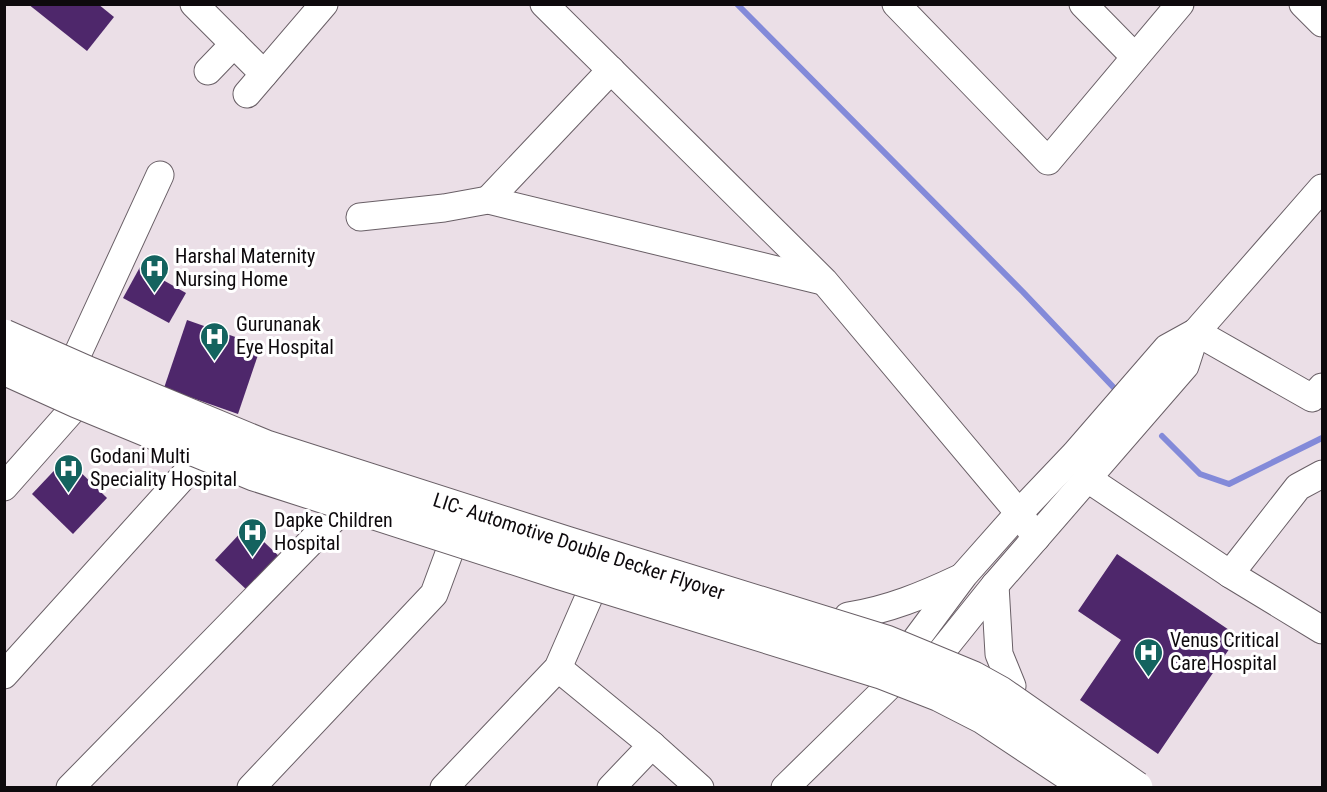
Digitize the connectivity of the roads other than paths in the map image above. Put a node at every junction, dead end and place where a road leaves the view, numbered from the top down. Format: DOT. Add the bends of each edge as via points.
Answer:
graph roads {
  1 [pos="194,4"];
  2 [pos="324,4"];
  3 [pos="544,4"];
  4 [pos="896,4"];
  5 [pos="1083,4"];
  6 [pos="1180,4"];
  7 [pos="1303,4"];
  8 [pos="1323,23"];
  9 [pos="234,44"];
  10 [pos="1136,57"];
  11 [pos="611,70"];
  12 [pos="208,71"];
  13 [pos="160,175"];
  14 [pos="1323,188"];
  15 [pos="488,200"];
  16 [pos="360,217"];
  17 [pos="824,281"];
  18 [pos="1196,332"];
  19 [pos="4,336"];
  20 [pos="78,353"];
  21 [pos="4,368"];
  22 [pos="1323,387"];
  23 [pos="73,409"];
  24 [pos="199,459"];
  25 [pos="1323,474"];
  26 [pos="1088,479"];
  27 [pos="4,487"];
  28 [pos="469,497"];
  29 [pos="342,510"];
  30 [pos="1019,513"];
  31 [pos="1036,538"];
  32 [pos="1230,574"];
  33 [pos="964,576"];
  34 [pos="994,585"];
  35 [pos="592,590"];
  36 [pos="848,616"];
  37 [pos="1323,630"];
  38 [pos="558,668"];
  39 [pos="4,675"];
  40 [pos="1012,686"];
  41 [pos="921,699"];
  42 [pos="652,745"];
  43 [pos="70,788"];
  44 [pos="251,788"];
  45 [pos="444,788"];
  46 [pos="611,788"];
  47 [pos="700,788"];
  48 [pos="785,788"];
  49 [pos="1090,788"];
  50 [pos="1136,788"];
  1 -- 9 [label="street"];
  2 -- 9 [label="street" via="256,84"];
  3 -- 11 [label="street"];
  4 -- 10 [label="street" via="1048,161"];
  5 -- 10 [label="street"];
  6 -- 10 [label="street"];
  7 -- 8 [label="street"];
  9 -- 12 [label="street"];
  11 -- 15 [label="street"];
  11 -- 17 [label="street"];
  13 -- 20 [label="street"];
  14 -- 18 [label="street"];
  15 -- 16 [label="street"];
  15 -- 17 [label="street"];
  17 -- 30 [label="street"];
  18 -- 22 [label="street" via="1312,398"];
  18 -- 26 [label="street" via="1185,366"];
  18 -- 30 [label="street" via="1167,348"];
  19 -- 50 [label="main road, LIC- Automotive Double Decker Flyover, bridge" via="266,447 886,642 1000,693"];
  21 -- 49 [label="main road, LIC- Automotive Double Decker Flyover, bridge" via="254,474 880,672 940,695 983,717"];
  23 -- 27 [label="street"];
  24 -- 39 [label="street"];
  25 -- 32 [label="street" via="1298,487"];
  26 -- 31 [label="street"];
  26 -- 32 [label="street"];
  28 -- 44 [label="street" via="434,594"];
  29 -- 43 [label="street"];
  30 -- 31 [label="street"];
  30 -- 33 [label="street"];
  31 -- 34 [label="street"];
  32 -- 37 [label="street"];
  33 -- 36 [label="street" via="874,612"];
  33 -- 48 [label="street" via="909,649 890,686"];
  34 -- 40 [label="street" via="999,654"];
  34 -- 41 [label="street" via="942,651"];
  35 -- 38 [label="street"];
  38 -- 42 [label="street"];
  38 -- 45 [label="street"];
  42 -- 46 [label="street"];
  42 -- 47 [label="street"];
}
